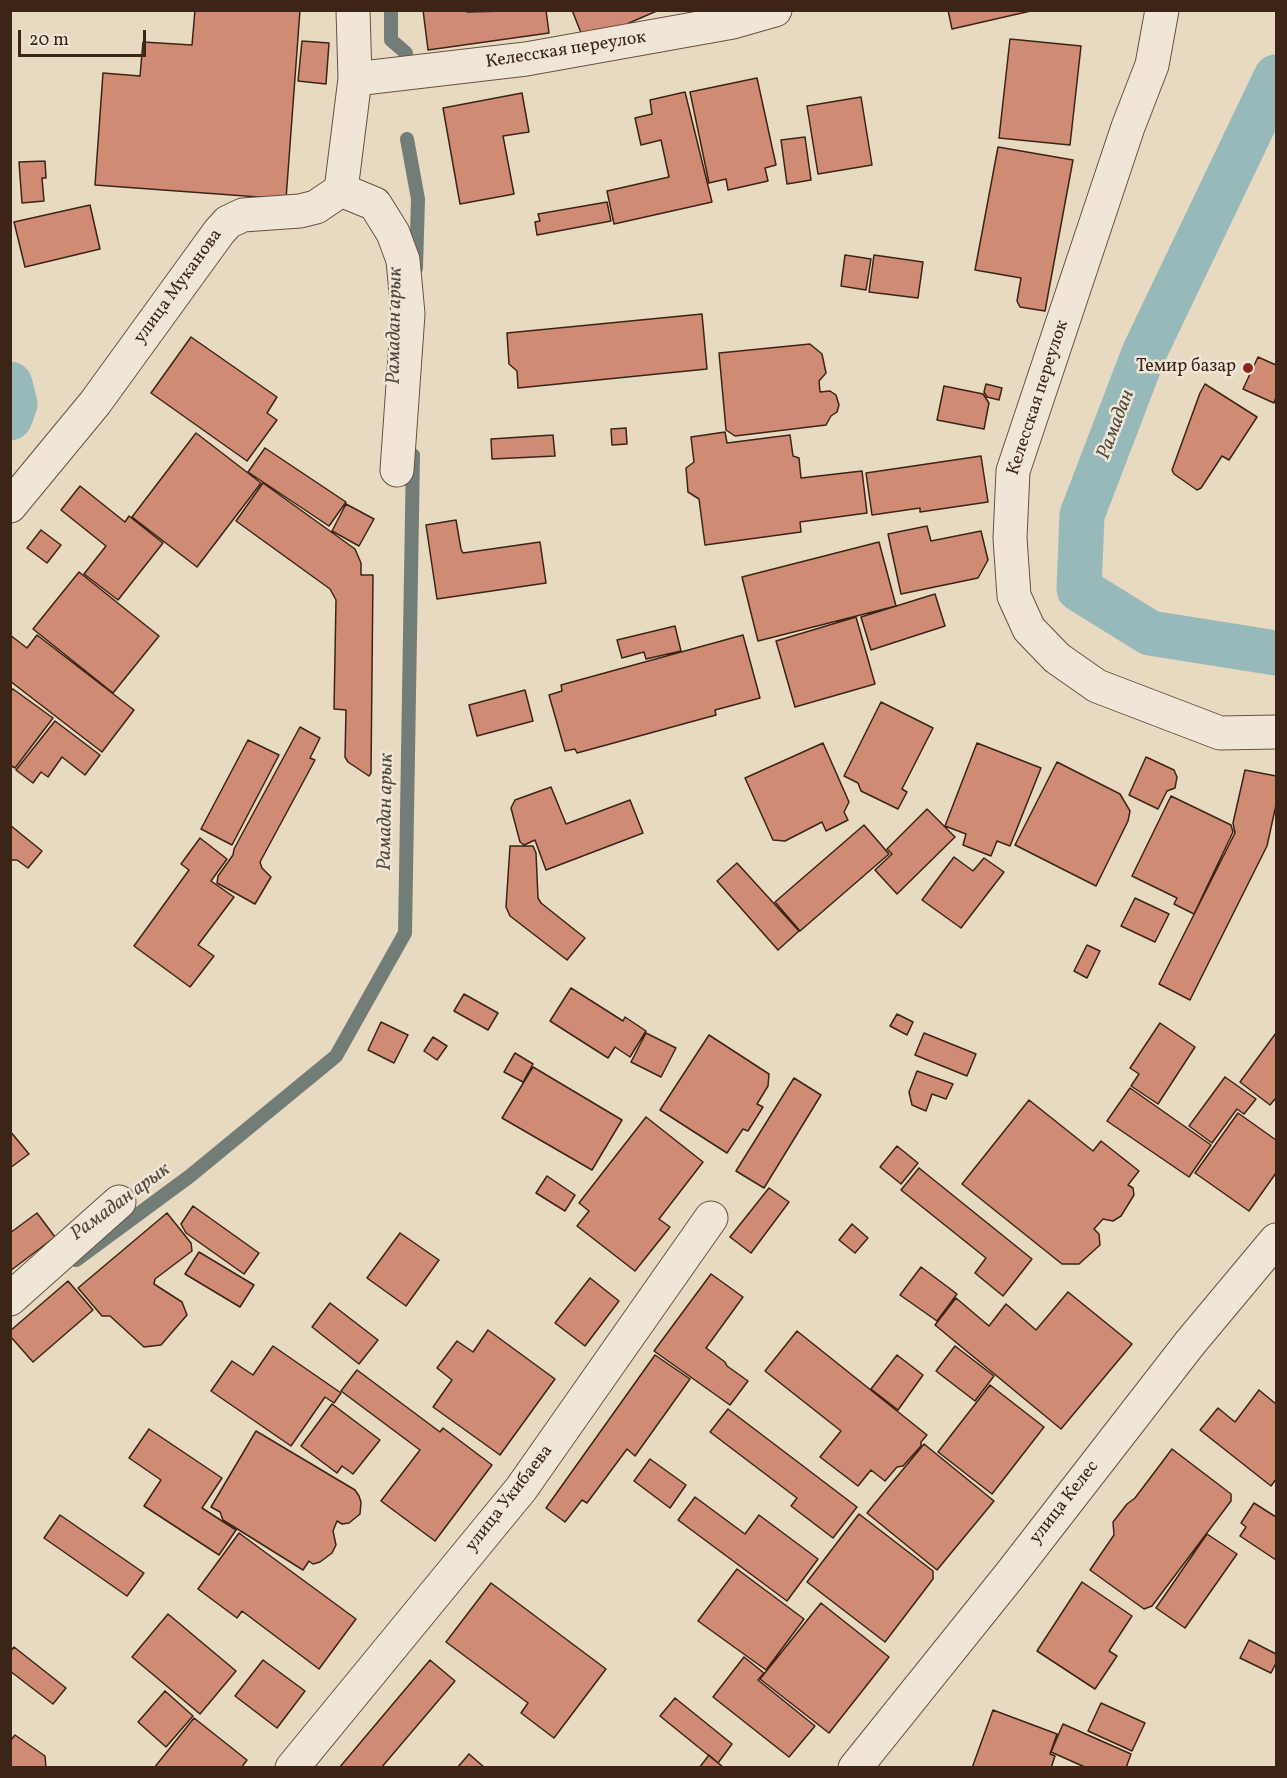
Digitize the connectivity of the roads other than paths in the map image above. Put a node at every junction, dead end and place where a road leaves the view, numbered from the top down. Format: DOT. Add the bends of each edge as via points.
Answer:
graph roads {
  1 [pos="353,10"];
  2 [pos="775,10"];
  3 [pos="1162,10"];
  4 [pos="355,80"];
  5 [pos="341,190"];
  6 [pos="397,470"];
  7 [pos="10,506"];
  8 [pos="1276,732"];
  9 [pos="119,1202"];
  10 [pos="711,1218"];
  11 [pos="1276,1240"];
  12 [pos="10,1299"];
  13 [pos="292,1767"];
  14 [pos="855,1767"];
  1 -- 4 [label="street"];
  2 -- 4 [label="street, Келесская переулок" via="734,22 526,60"];
  3 -- 8 [label="street, Келесская переулок" via="1152,65 1013,471 1010,538 1014,596 1029,629 1057,658 1097,686 1220,733"];
  4 -- 5 [label="street"];
  5 -- 6 [label="street" via="375,204 393,233 403,260 408,314"];
  5 -- 7 [label="street, улица Муканова" via="316,207 243,215 228,222 94,403"];
  9 -- 12 [label="street"];
  10 -- 13 [label="street, улица Укибаева" via="521,1489"];
  11 -- 14 [label="street, улица Келес"];
}
